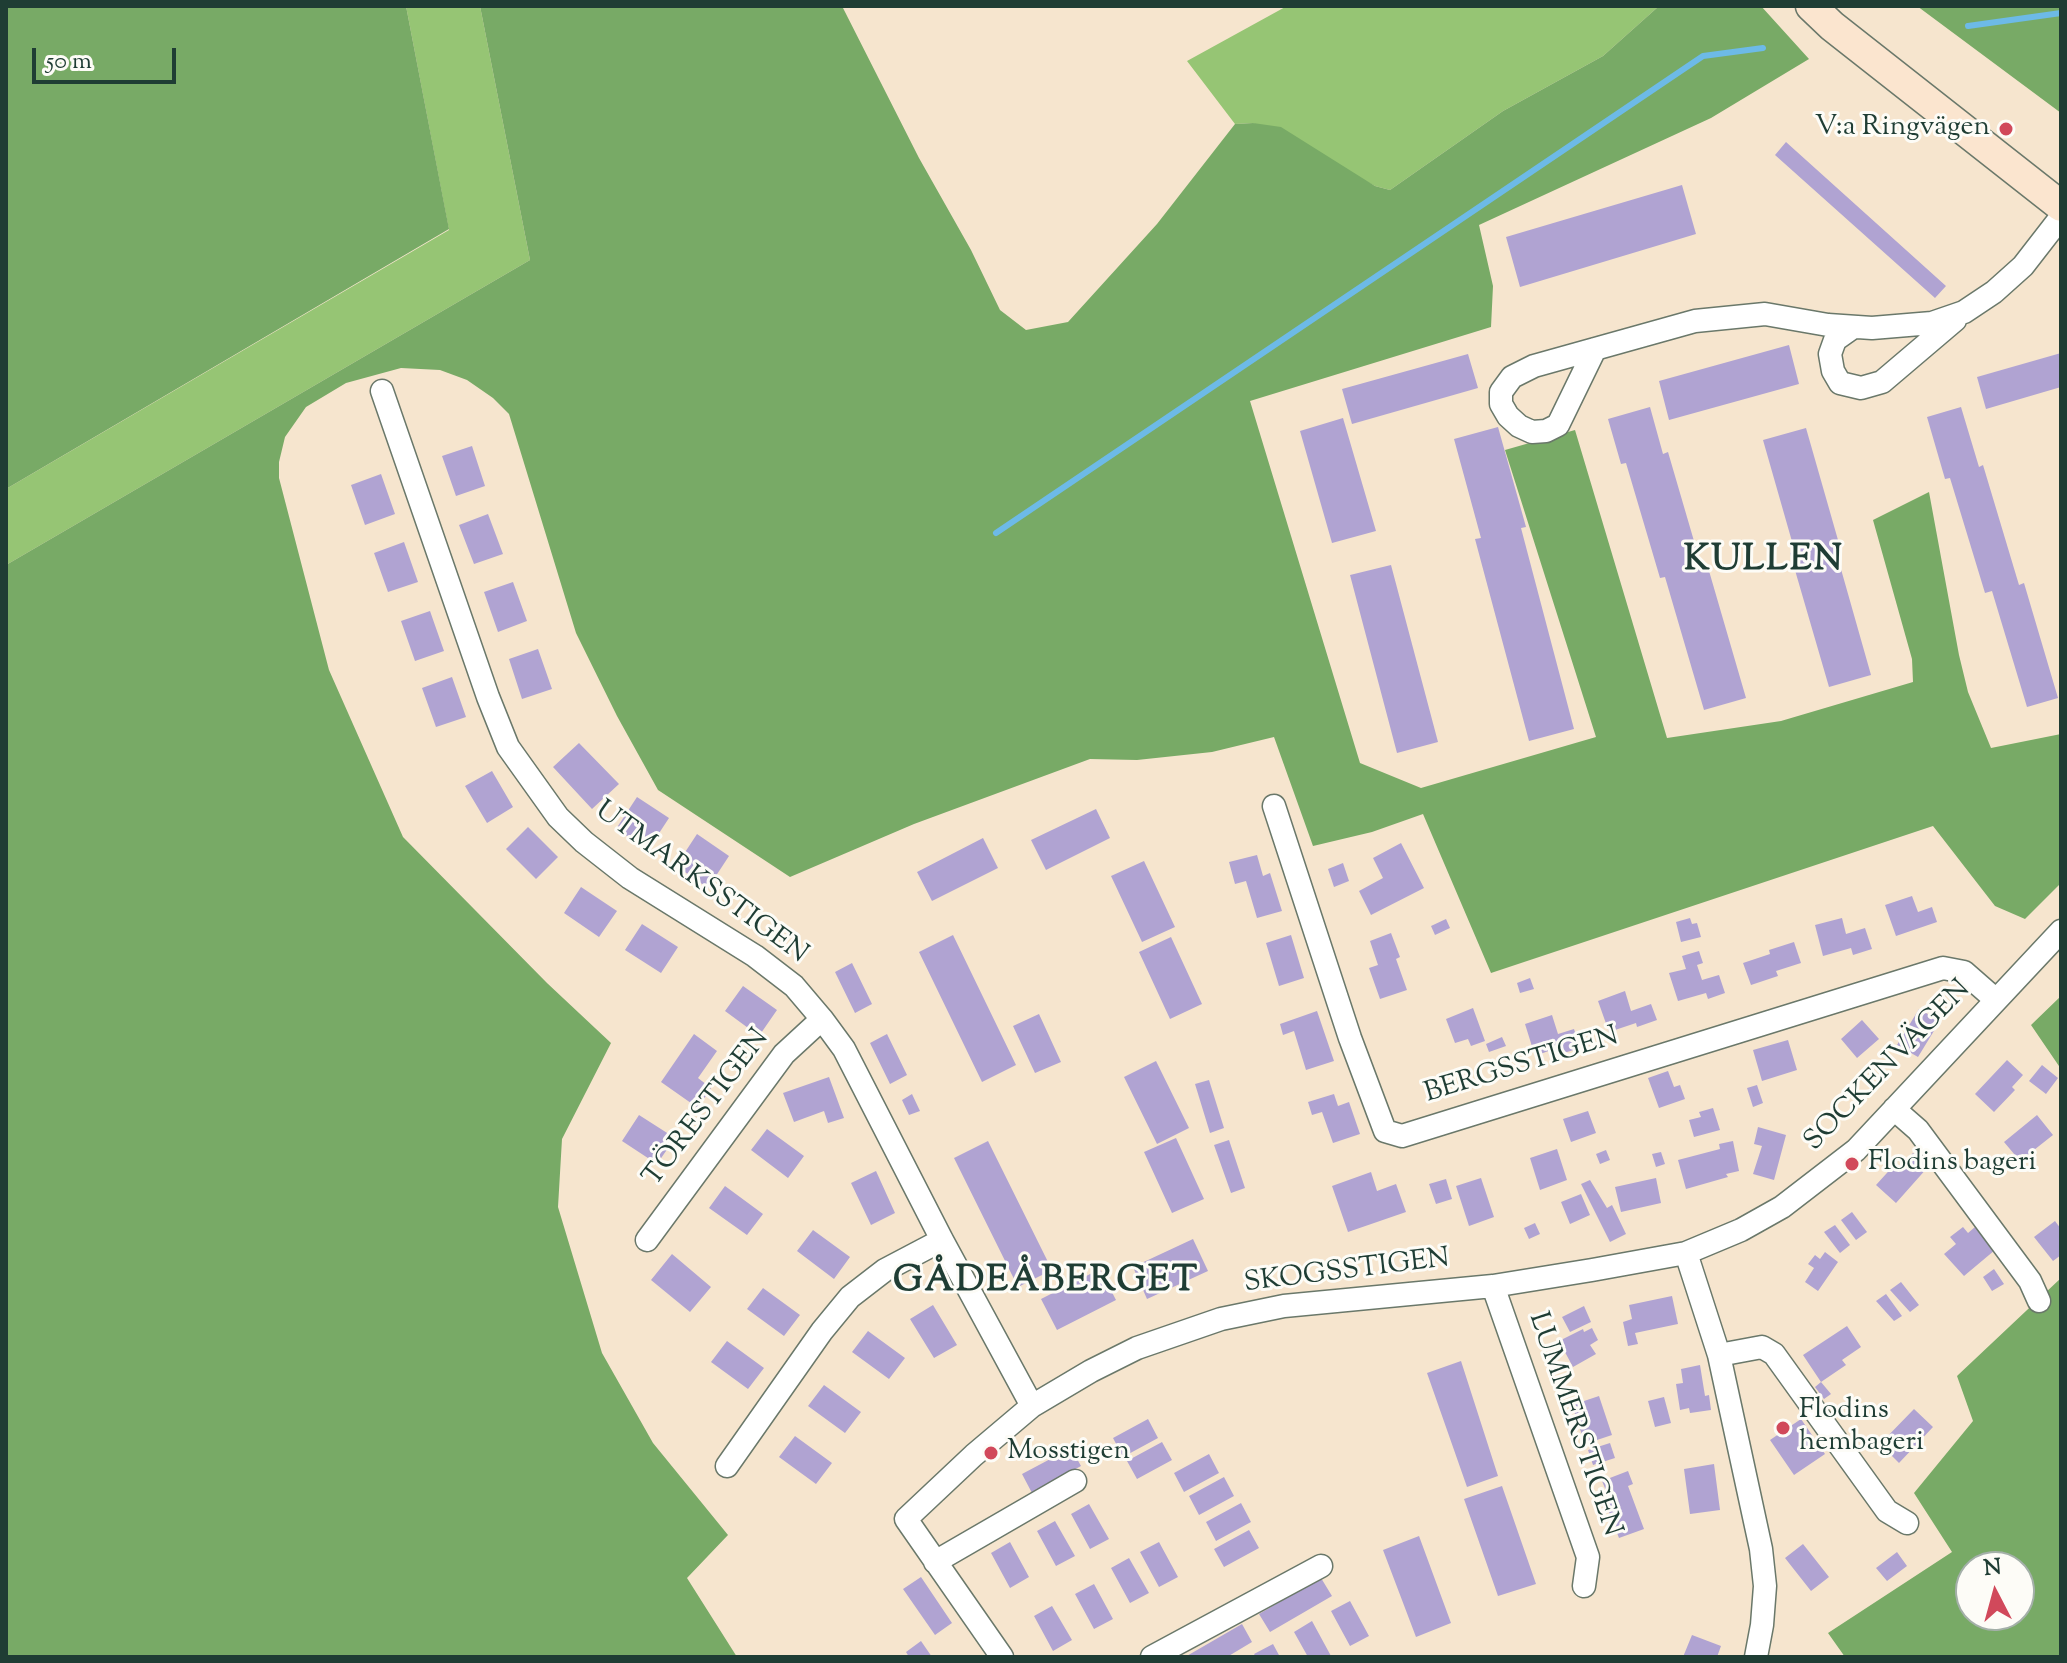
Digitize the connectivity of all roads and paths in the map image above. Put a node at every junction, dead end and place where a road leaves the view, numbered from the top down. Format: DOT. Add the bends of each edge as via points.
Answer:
graph roads {
  1 [pos="1811,6"];
  2 [pos="2061,206"];
  3 [pos="2061,217"];
  4 [pos="1964,312"];
  5 [pos="1852,328"];
  6 [pos="1595,349"];
  7 [pos="382,391"];
  8 [pos="1274,806"];
  9 [pos="2061,931"];
  10 [pos="1996,1000"];
  11 [pos="822,1019"];
  12 [pos="1894,1109"];
  13 [pos="647,1240"];
  14 [pos="942,1240"];
  15 [pos="1686,1253"];
  16 [pos="1493,1286"];
  17 [pos="2039,1301"];
  18 [pos="1719,1355"];
  19 [pos="1032,1406"];
  20 [pos="727,1466"];
  21 [pos="1075,1481"];
  22 [pos="1907,1523"];
  23 [pos="935,1562"];
  24 [pos="1321,1566"];
  25 [pos="1584,1586"];
  26 [pos="1002,1657"];
  27 [pos="1152,1657"];
  28 [pos="1756,1657"];
  1 -- 2 [label="main road"];
  3 -- 4 [label="street" via="2023,266"];
  4 -- 5 [label="street" via="1932,323"];
  4 -- 5 [label="street" via="1882,382 1861,388 1840,383 1830,354 1835,340"];
  5 -- 6 [label="street" via="1765,314 1733,316"];
  7 -- 11 [label="street, UTMARKSSTIGEN" via="488,697 508,747 537,790 584,842 630,878 755,956 794,986"];
  8 -- 10 [label="street, BERGSSTIGEN" via="1355,1051 1385,1131 1393,1134 1402,1136 1473,1115 1943,968 1964,972"];
  9 -- 10 [label="street, SOCKENVÄGEN"];
  10 -- 12 [label="street, SOCKENVÄGEN"];
  11 -- 13 [label="street, TÖRESTIGEN" via="784,1054"];
  11 -- 14 [label="street, UTMARKSSTIGEN" via="844,1049"];
  12 -- 15 [label="street, SOCKENVÄGEN" via="1821,1180 1741,1230"];
  12 -- 17 [label="street" via="1918,1130 2030,1281"];
  14 -- 19 [label="street, UTMARKSSTIGEN"];
  14 -- 20 [label="street" via="885,1270 850,1297"];
  15 -- 16 [label="street, SKOGSSTIGEN"];
  15 -- 18 [label="street"];
  16 -- 19 [label="street, SKOGSSTIGEN" via="1284,1306 1221,1319 1137,1348"];
  16 -- 25 [label="street, LUMMERSTIGEN" via="1588,1557"];
  18 -- 22 [label="street" via="1762,1347 1774,1354 1887,1511"];
  18 -- 28 [label="street" via="1761,1549 1765,1586"];
  19 -- 23 [label="street" via="906,1519"];
  21 -- 23 [label="street"];
  23 -- 26 [label="street"];
  24 -- 27 [label="street"];
}
